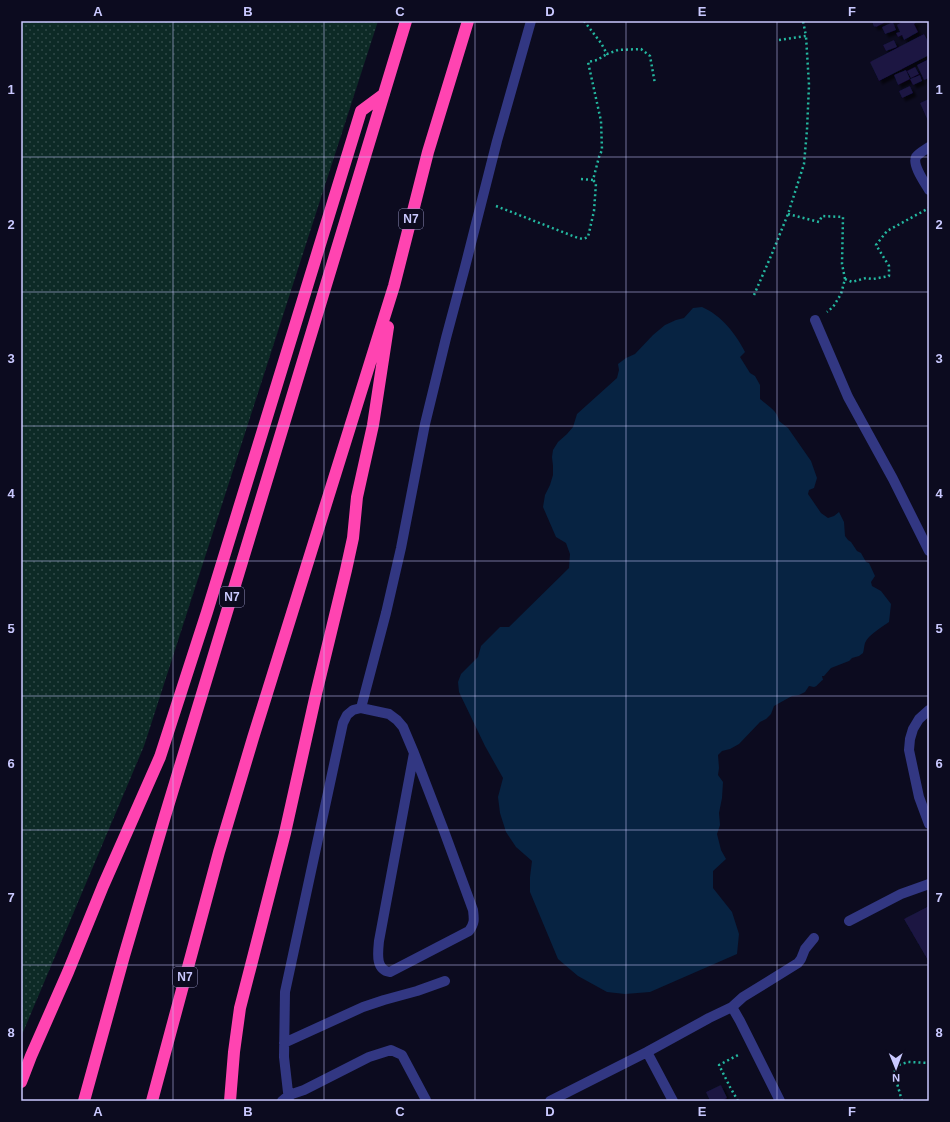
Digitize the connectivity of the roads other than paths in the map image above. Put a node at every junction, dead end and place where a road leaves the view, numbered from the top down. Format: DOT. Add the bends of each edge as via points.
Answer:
graph roads {
  1 [pos="406,21"];
  2 [pos="468,21"];
  3 [pos="531,21"];
  4 [pos="384,94"];
  5 [pos="929,147"];
  6 [pos="929,190"];
  7 [pos="394,286"];
  8 [pos="815,320"];
  9 [pos="929,551"];
  10 [pos="361,708"];
  11 [pos="929,710"];
  12 [pos="414,753"];
  13 [pos="929,824"];
  14 [pos="929,884"];
  15 [pos="849,921"];
  16 [pos="814,938"];
  17 [pos="445,981"];
  18 [pos="732,1007"];
  19 [pos="284,1043"];
  20 [pos="647,1052"];
  21 [pos="21,1082"];
  22 [pos="287,1099"];
  23 [pos="426,1100"];
  24 [pos="84,1101"];
  25 [pos="152,1101"];
  26 [pos="230,1101"];
  27 [pos="550,1101"];
  28 [pos="672,1101"];
  29 [pos="780,1101"];
  1 -- 4 [label="highway, N7"];
  2 -- 7 [label="highway, N7" via="428,152"];
  3 -- 10 [label="street" via="446,338 425,424 401,548"];
  4 -- 21 [label="highway" via="361,111 210,604 160,757"];
  4 -- 24 [label="highway, N7" via="161,830"];
  5 -- 6 [label="street" via="916,158 916,162"];
  7 -- 25 [label="highway, N7" via="219,852"];
  7 -- 26 [label="highway" via="372,425 357,497 353,538 285,832 240,1008"];
  8 -- 9 [label="street" via="848,397 894,479"];
  10 -- 12 [label="street" via="390,714 398,720"];
  10 -- 19 [label="street" via="347,714 343,723 284,992"];
  11 -- 13 [label="street" via="913,729 909,750 919,797"];
  12 -- 12 [label="street" via="473,910 473,926 469,931 390,972 382,968 378,954"];
  14 -- 15 [label="street" via="901,894"];
  16 -- 18 [label="street" via="798,963 743,997"];
  17 -- 19 [label="street" via="363,1007"];
  18 -- 20 [label="street"];
  18 -- 29 [label="street"];
  19 -- 22 [label="street"];
  20 -- 27 [label="street"];
  20 -- 28 [label="street"];
  22 -- 23 [label="street" via="369,1057 391,1050 402,1055"];
}
